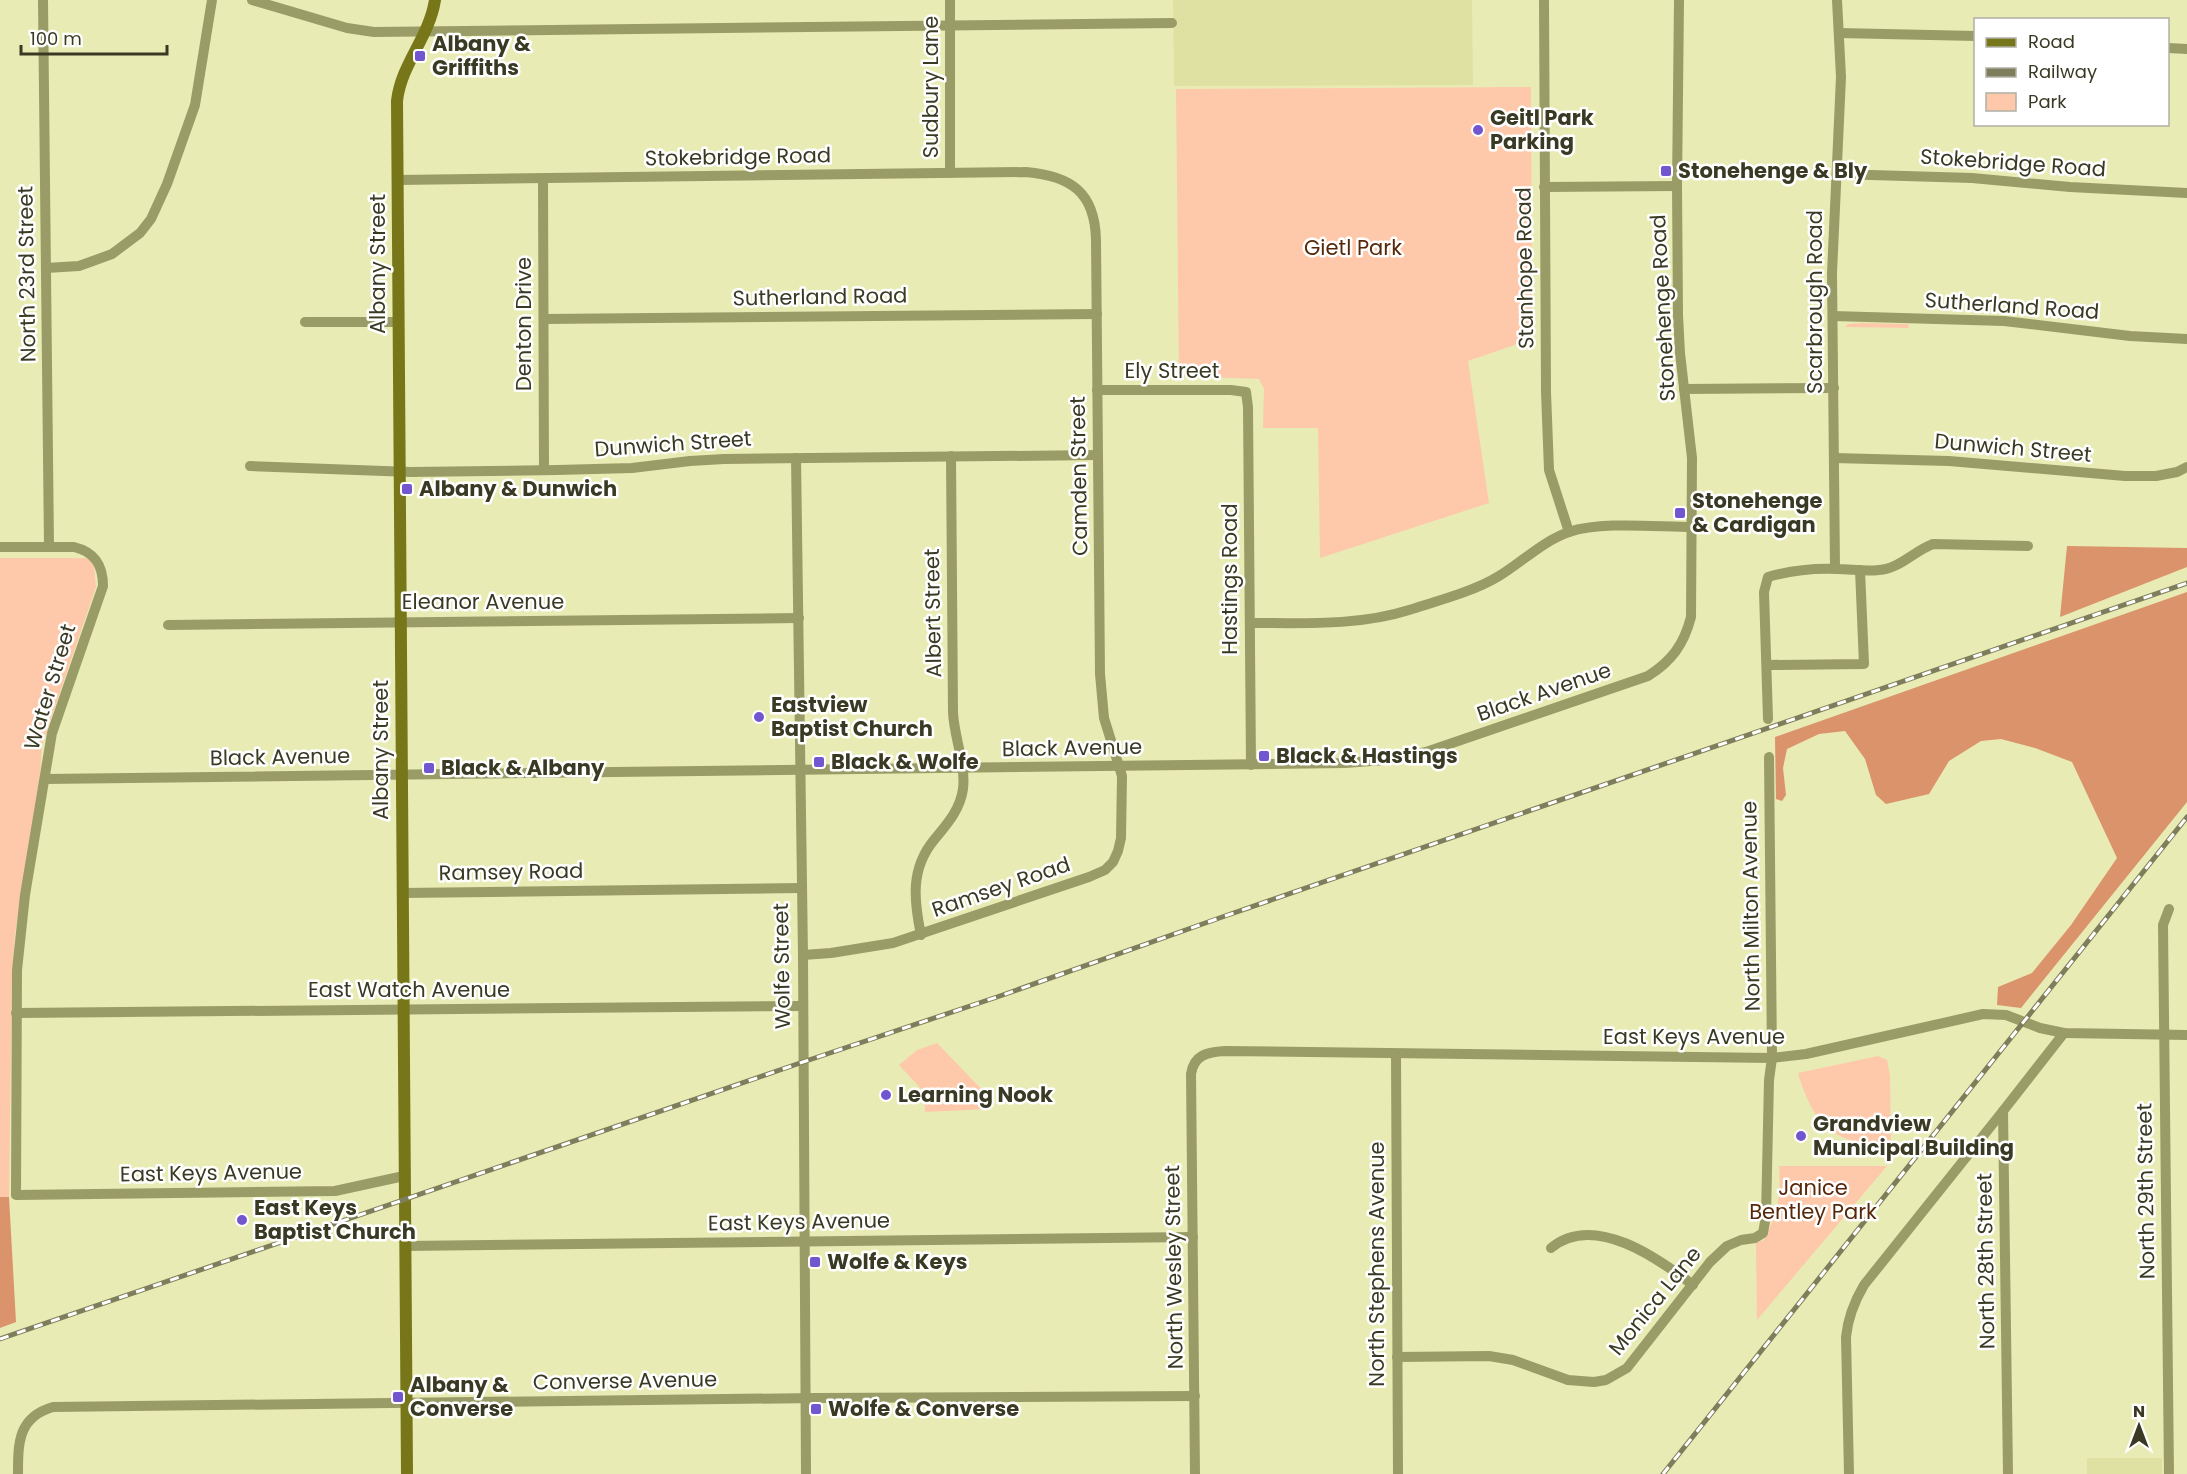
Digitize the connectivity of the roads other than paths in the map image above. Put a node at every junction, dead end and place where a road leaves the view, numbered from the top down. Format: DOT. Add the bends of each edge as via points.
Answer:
graph roads {
  1 [pos="43,0"];
  2 [pos="212,0"];
  3 [pos="252,0"];
  4 [pos="435,0"];
  5 [pos="950,0"];
  6 [pos="1544,0"];
  7 [pos="1678,0"];
  8 [pos="1837,0"];
  9 [pos="1172,23"];
  10 [pos="950,26"];
  11 [pos="425,32"];
  12 [pos="1839,33"];
  13 [pos="1974,36"];
  14 [pos="2169,48"];
  15 [pos="2187,49"];
  16 [pos="951,173"];
  17 [pos="1837,174"];
  18 [pos="543,179"];
  19 [pos="397,180"];
  20 [pos="1080,185"];
  21 [pos="1677,186"];
  22 [pos="1544,187"];
  23 [pos="2187,193"];
  24 [pos="46,268"];
  25 [pos="1097,314"];
  26 [pos="1833,316"];
  27 [pos="544,319"];
  28 [pos="305,322"];
  29 [pos="398,322"];
  30 [pos="2187,339"];
  31 [pos="1834,388"];
  32 [pos="1684,389"];
  33 [pos="1097,390"];
  34 [pos="1246,393"];
  35 [pos="1098,455"];
  36 [pos="951,456"];
  37 [pos="796,458"];
  38 [pos="1834,458"];
  39 [pos="250,466"];
  40 [pos="2187,467"];
  41 [pos="544,470"];
  42 [pos="399,472"];
  43 [pos="1692,527"];
  44 [pos="1569,532"];
  45 [pos="2028,546"];
  46 [pos="0,547"];
  47 [pos="49,547"];
  48 [pos="1835,568"];
  49 [pos="1860,570"];
  50 [pos="798,618"];
  51 [pos="400,622"];
  52 [pos="1251,623"];
  53 [pos="168,625"];
  54 [pos="1679,648"];
  55 [pos="1768,665"];
  56 [pos="1768,719"];
  57 [pos="1769,757"];
  58 [pos="1251,765"];
  59 [pos="1119,767"];
  60 [pos="962,769"];
  61 [pos="799,771"];
  62 [pos="401,775"];
  63 [pos="45,779"];
  64 [pos="801,888"];
  65 [pos="402,892"];
  66 [pos="2169,909"];
  67 [pos="921,935"];
  68 [pos="803,955"];
  69 [pos="803,1006"];
  70 [pos="403,1010"];
  71 [pos="16,1013"];
  72 [pos="2064,1033"];
  73 [pos="2164,1035"];
  74 [pos="2187,1035"];
  75 [pos="1396,1054"];
  76 [pos="1772,1058"];
  77 [pos="1195,1060"];
  78 [pos="2003,1111"];
  79 [pos="404,1176"];
  80 [pos="16,1195"];
  81 [pos="1763,1233"];
  82 [pos="1193,1237"];
  83 [pos="805,1241"];
  84 [pos="405,1246"];
  85 [pos="1551,1248"];
  86 [pos="1693,1285"];
  87 [pos="1397,1357"];
  88 [pos="1195,1396"];
  89 [pos="805,1398"];
  90 [pos="406,1404"];
  91 [pos="18,1474"];
  92 [pos="407,1474"];
  93 [pos="806,1474"];
  94 [pos="1195,1474"];
  95 [pos="1398,1474"];
  96 [pos="1849,1474"];
  97 [pos="2008,1474"];
  98 [pos="2169,1474"];
  1 -- 24 [label="street, North 23rd Street"];
  2 -- 24 [label="street" via="195,105 151,219 140,233 112,254 79,266"];
  3 -- 11 [label="street" via="360,31"];
  4 -- 11 [label="street, Albany Street"];
  5 -- 10 [label="street, Sudbury Lane"];
  6 -- 22 [label="street, Stanhope Road"];
  7 -- 21 [label="street, Stonehenge Road"];
  8 -- 12 [label="street, Scarbrough Road"];
  9 -- 10 [label="street"];
  10 -- 11 [label="street"];
  10 -- 16 [label="street, Sudbury Lane"];
  11 -- 19 [label="street, Albany Street" via="399,85"];
  12 -- 13 [label="street"];
  12 -- 17 [label="street, Scarbrough Road"];
  14 -- 15 [label="street"];
  16 -- 18 [label="street, Stokebridge Road"];
  16 -- 20 [label="street, Stokebridge Road" via="1040,173"];
  17 -- 23 [label="street, Stokebridge Road" via="1972,177"];
  17 -- 26 [label="street, Scarbrough Road"];
  18 -- 19 [label="street, Stokebridge Road"];
  18 -- 27 [label="street, Denton Drive"];
  19 -- 29 [label="street, Albany Street"];
  20 -- 25 [label="street, Camden Street" via="1096,223"];
  21 -- 22 [label="street"];
  21 -- 32 [label="street, Stonehenge Road" via="1678,315"];
  22 -- 44 [label="street, Stanhope Road" via="1549,470"];
  24 -- 47 [label="street, North 23rd Street"];
  25 -- 27 [label="street, Sutherland Road"];
  25 -- 33 [label="street, Camden Street"];
  26 -- 30 [label="street, Sutherland Road" via="2004,321"];
  26 -- 31 [label="street, Scarbrough Road"];
  27 -- 41 [label="street, Denton Drive"];
  28 -- 29 [label="street"];
  29 -- 42 [label="street, Albany Street"];
  31 -- 32 [label="street"];
  31 -- 38 [label="street, Scarbrough Road"];
  32 -- 43 [label="street, Stonehenge Road" via="1692,458"];
  33 -- 34 [label="street, Ely Street"];
  33 -- 35 [label="street, Camden Street"];
  34 -- 52 [label="street, Hastings Road"];
  35 -- 36 [label="street, Dunwich Street"];
  35 -- 59 [label="street, Camden Street" via="1101,702"];
  36 -- 37 [label="street, Dunwich Street"];
  36 -- 60 [label="street, Albert Street" via="953,716"];
  37 -- 41 [label="street, Dunwich Street"];
  37 -- 50 [label="street, Wolfe Street"];
  38 -- 40 [label="street, Dunwich Street" via="1949,461 2125,476 2156,476"];
  38 -- 48 [label="street, Scarbrough Road"];
  39 -- 42 [label="street, Dunwich Street"];
  41 -- 42 [label="street, Dunwich Street"];
  42 -- 51 [label="street, Albany Street"];
  43 -- 44 [label="street" via="1600,527"];
  43 -- 54 [label="street, Stonehenge Road" via="1691,617"];
  44 -- 52 [label="street" via="1497,578 1409,610 1355,621"];
  45 -- 49 [label="street" via="1933,544 1891,568"];
  46 -- 47 [label="street"];
  47 -- 63 [label="street, Water Street" via="86,549 100,566 103,586 52,733"];
  48 -- 49 [label="street"];
  48 -- 55 [label="street" via="1768,577 1764,592"];
  49 -- 55 [label="street" via="1864,664"];
  50 -- 51 [label="street, Eleanor Avenue"];
  50 -- 61 [label="street, Wolfe Street"];
  51 -- 53 [label="street, Eleanor Avenue"];
  51 -- 62 [label="street, Albany Street"];
  52 -- 58 [label="street, Hastings Road"];
  54 -- 58 [label="street, Black Avenue" via="1648,676 1426,752 1345,763"];
  55 -- 56 [label="street"];
  57 -- 76 [label="street, North Milton Avenue"];
  58 -- 59 [label="street, Black Avenue"];
  59 -- 60 [label="street, Black Avenue"];
  59 -- 67 [label="street, Ramsey Road" via="1121,838 1113,862 1105,870"];
  60 -- 61 [label="street, Black Avenue"];
  60 -- 67 [label="street, Albert Street" via="963,789 956,812 917,871 915,897"];
  61 -- 62 [label="street, Black Avenue"];
  61 -- 64 [label="street, Wolfe Street"];
  62 -- 63 [label="street, Black Avenue"];
  62 -- 65 [label="street, Albany Street"];
  63 -- 71 [label="street, Water Street" via="25,895"];
  64 -- 65 [label="street, Ramsey Road"];
  64 -- 68 [label="street, Wolfe Street"];
  65 -- 70 [label="street, Albany Street"];
  66 -- 73 [label="street, North 29th Street" via="2163,925"];
  67 -- 68 [label="street, Ramsey Road" via="861,950"];
  68 -- 69 [label="street, Wolfe Street"];
  69 -- 70 [label="street, East Watch Avenue"];
  69 -- 83 [label="street, Wolfe Street"];
  70 -- 71 [label="street, East Watch Avenue"];
  70 -- 79 [label="street, Albany Street"];
  71 -- 80 [label="street, Water Street"];
  72 -- 73 [label="street, East Keys Avenue"];
  72 -- 76 [label="street, East Keys Avenue" via="2006,1015 1983,1014 1806,1054"];
  72 -- 78 [label="street"];
  73 -- 74 [label="street, East Keys Avenue"];
  73 -- 98 [label="street, North 29th Street"];
  75 -- 76 [label="street, East Keys Avenue"];
  75 -- 77 [label="street, East Keys Avenue" via="1215,1051"];
  75 -- 87 [label="street, North Stephens Avenue"];
  76 -- 81 [label="street, North Milton Avenue"];
  77 -- 82 [label="street, North Wesley Street" via="1191,1074"];
  78 -- 96 [label="street" via="1864,1285 1854,1303 1846,1337"];
  78 -- 97 [label="street, North 28th Street"];
  79 -- 80 [label="street, East Keys Avenue" via="335,1191"];
  79 -- 84 [label="street, Albany Street"];
  81 -- 86 [label="street, Monica Lane" via="1727,1246"];
  82 -- 83 [label="street, East Keys Avenue"];
  82 -- 88 [label="street, North Wesley Street"];
  83 -- 84 [label="street, East Keys Avenue"];
  83 -- 89 [label="street, Wolfe Street"];
  84 -- 90 [label="street, Albany Street"];
  85 -- 86 [label="street" via="1560,1240 1577,1237 1622,1241 1655,1257"];
  86 -- 87 [label="street, Monica Lane" via="1627,1368 1606,1380 1568,1380 1513,1360 1489,1356"];
  87 -- 95 [label="street, North Stephens Avenue"];
  88 -- 89 [label="street, Converse Avenue"];
  88 -- 94 [label="street, North Wesley Street"];
  89 -- 90 [label="street, Converse Avenue"];
  89 -- 93 [label="street, Wolfe Street"];
  90 -- 91 [label="street, Converse Avenue" via="53,1407 26,1424 19,1440"];
  90 -- 92 [label="street, Albany Street"];
}
